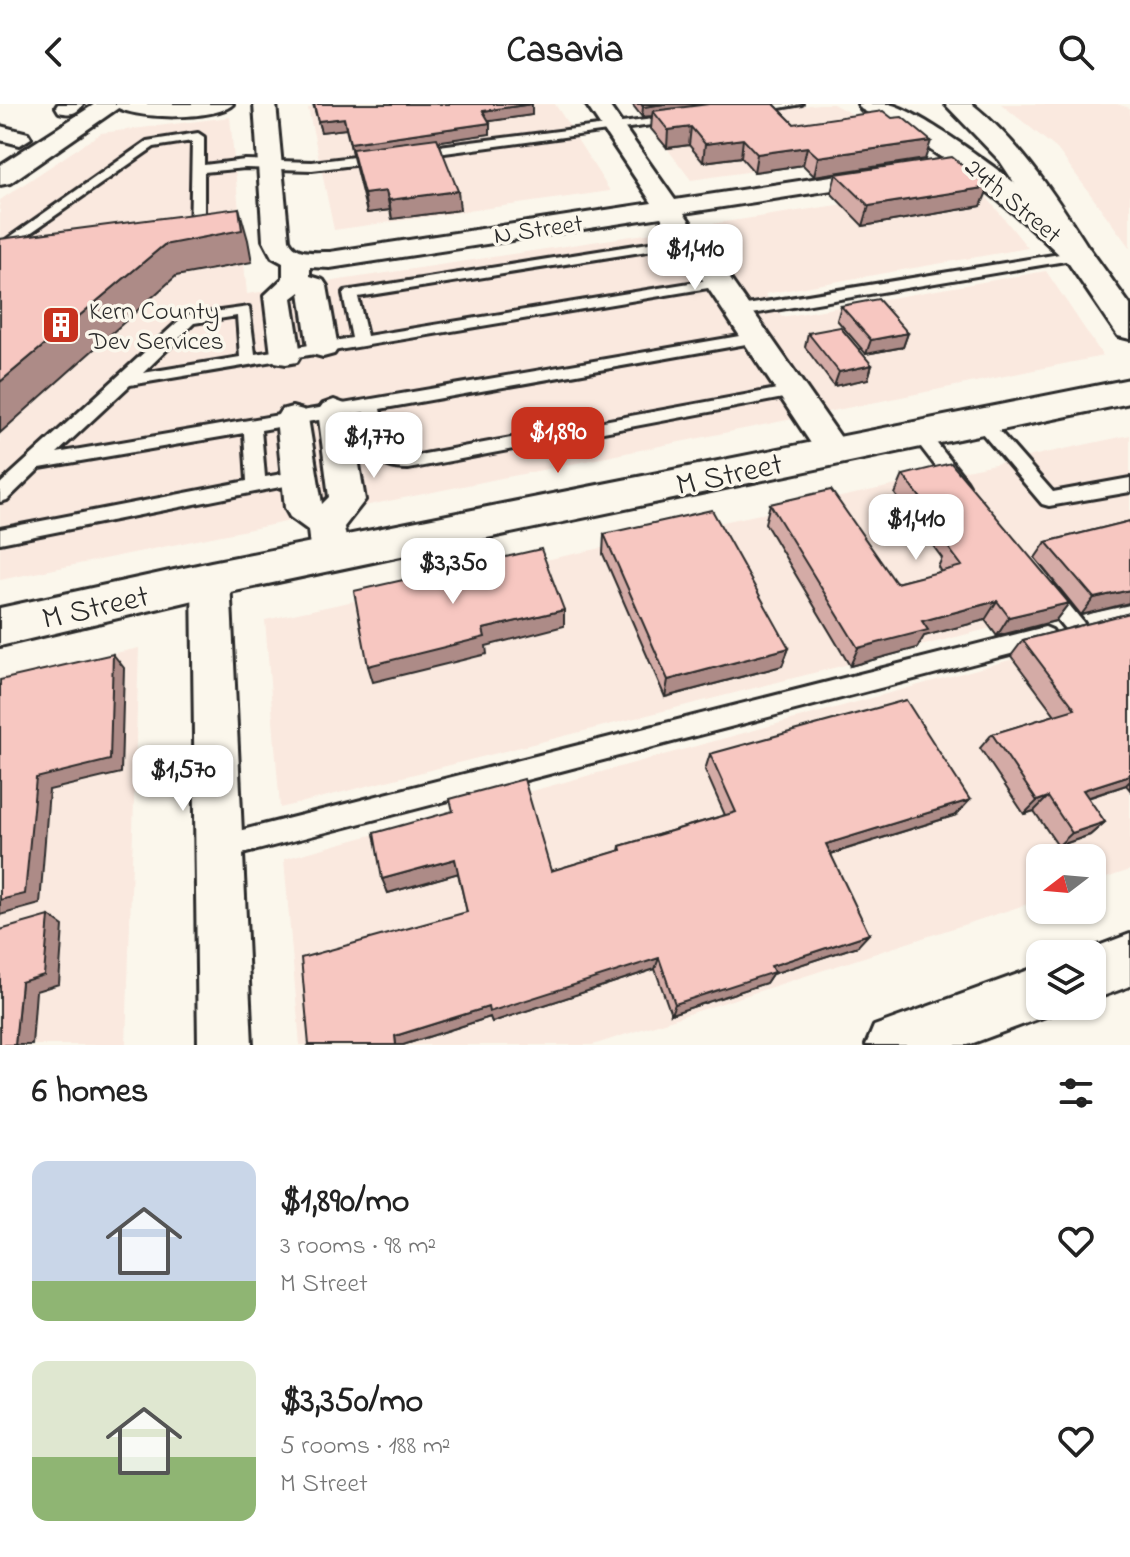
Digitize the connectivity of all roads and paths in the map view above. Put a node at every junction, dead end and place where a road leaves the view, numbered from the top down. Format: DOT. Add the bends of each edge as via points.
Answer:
graph roads {
  1 [pos="112,104"];
  2 [pos="124,104"];
  3 [pos="222,104"];
  4 [pos="265,104"];
  5 [pos="597,104"];
  6 [pos="796,104"];
  7 [pos="870,104"];
  8 [pos="957,104"];
  9 [pos="70,105"];
  10 [pos="735,112"];
  11 [pos="690,118"];
  12 [pos="614,127"];
  13 [pos="7,140"];
  14 [pos="402,155"];
  15 [pos="387,157"];
  16 [pos="969,162"];
  17 [pos="0,164"];
  18 [pos="271,166"];
  19 [pos="938,167"];
  20 [pos="197,169"];
  21 [pos="907,172"];
  22 [pos="0,177"];
  23 [pos="671,209"];
  24 [pos="52,213"];
  25 [pos="50,238"];
  26 [pos="182,243"];
  27 [pos="655,246"];
  28 [pos="0,250"];
  29 [pos="1078,255"];
  30 [pos="297,269"];
  31 [pos="720,282"];
  32 [pos="740,311"];
  33 [pos="1130,329"];
  34 [pos="757,338"];
  35 [pos="361,342"];
  36 [pos="323,348"];
  37 [pos="286,355"];
  38 [pos="248,361"];
  39 [pos="125,381"];
  40 [pos="793,391"];
  41 [pos="1130,391"];
  42 [pos="371,405"];
  43 [pos="334,411"];
  44 [pos="292,418"];
  45 [pos="982,422"];
  46 [pos="252,425"];
  47 [pos="920,434"];
  48 [pos="834,452"];
  49 [pos="34,463"];
  50 [pos="299,477"];
  51 [pos="1130,485"];
  52 [pos="257,486"];
  53 [pos="0,495"];
  54 [pos="972,500"];
  55 [pos="0,536"];
  56 [pos="328,539"];
  57 [pos="211,579"];
  58 [pos="1038,581"];
  59 [pos="1103,621"];
  60 [pos="0,627"];
  61 [pos="1076,628"];
  62 [pos="219,848"];
  63 [pos="1130,960"];
  64 [pos="1106,969"];
  65 [pos="1026,997"];
  66 [pos="225,1045"];
  67 [pos="893,1045"];
  1 -- 22 [label="main road"];
  2 -- 3 [label="street" via="166,111"];
  4 -- 18 [label="street"];
  5 -- 12 [label="street"];
  6 -- 10 [label="lane"];
  7 -- 16 [label="main road, 24th Street"];
  8 -- 29 [label="main road" via="1023,169"];
  9 -- 13 [label="main road"];
  11 -- 12 [label="lane"];
  12 -- 14 [label="lane"];
  12 -- 23 [label="street"];
  13 -- 17 [label="main road" via="13,153"];
  15 -- 18 [label="lane"];
  16 -- 19 [label="street"];
  16 -- 29 [label="main road, 24th Street"];
  18 -- 20 [label="lane"];
  18 -- 30 [label="street" via="276,240"];
  20 -- 24 [label="lane" via="198,137 151,144"];
  20 -- 26 [label="lane" via="197,241"];
  21 -- 23 [label="street, N Street"];
  23 -- 30 [label="street, N Street"];
  23 -- 31 [label="street"];
  24 -- 25 [label="lane"];
  24 -- 28 [label="lane"];
  27 -- 35 [label="lane" via="350,294"];
  29 -- 32 [label="lane"];
  29 -- 33 [label="main road, 24th Street"];
  30 -- 36 [label="street" via="313,286"];
  30 -- 37 [label="street" via="278,296"];
  31 -- 32 [label="street"];
  31 -- 35 [label="lane"];
  32 -- 34 [label="street"];
  34 -- 40 [label="street"];
  34 -- 42 [label="lane"];
  35 -- 36 [label="lane"];
  36 -- 37 [label="lane"];
  37 -- 38 [label="lane"];
  38 -- 39 [label="lane"];
  38 -- 39 [label="lane" via="244,310 189,319"];
  39 -- 49 [label="lane"];
  40 -- 42 [label="lane" via="408,463 391,463 382,455"];
  40 -- 48 [label="street"];
  41 -- 45 [label="main road, M Street"];
  42 -- 43 [label="lane"];
  43 -- 44 [label="lane"];
  43 -- 56 [label="street" via="347,500"];
  44 -- 46 [label="lane"];
  44 -- 50 [label="street"];
  45 -- 47 [label="main road, M Street"];
  45 -- 51 [label="lane" via="1049,499"];
  46 -- 49 [label="lane"];
  46 -- 52 [label="lane"];
  47 -- 48 [label="main road, M Street"];
  47 -- 54 [label="lane"];
  48 -- 56 [label="main road, M Street"];
  49 -- 53 [label="lane"];
  50 -- 52 [label="lane"];
  50 -- 56 [label="street" via="303,508"];
  52 -- 55 [label="lane"];
  56 -- 57 [label="main road, M Street"];
  57 -- 60 [label="main road, M Street"];
  57 -- 62 [label="street"];
  58 -- 61 [label="lane"];
  59 -- 61 [label="lane"];
  61 -- 62 [label="lane"];
  62 -- 66 [label="street"];
  63 -- 64 [label="street"];
  65 -- 67 [label="street"];
}
